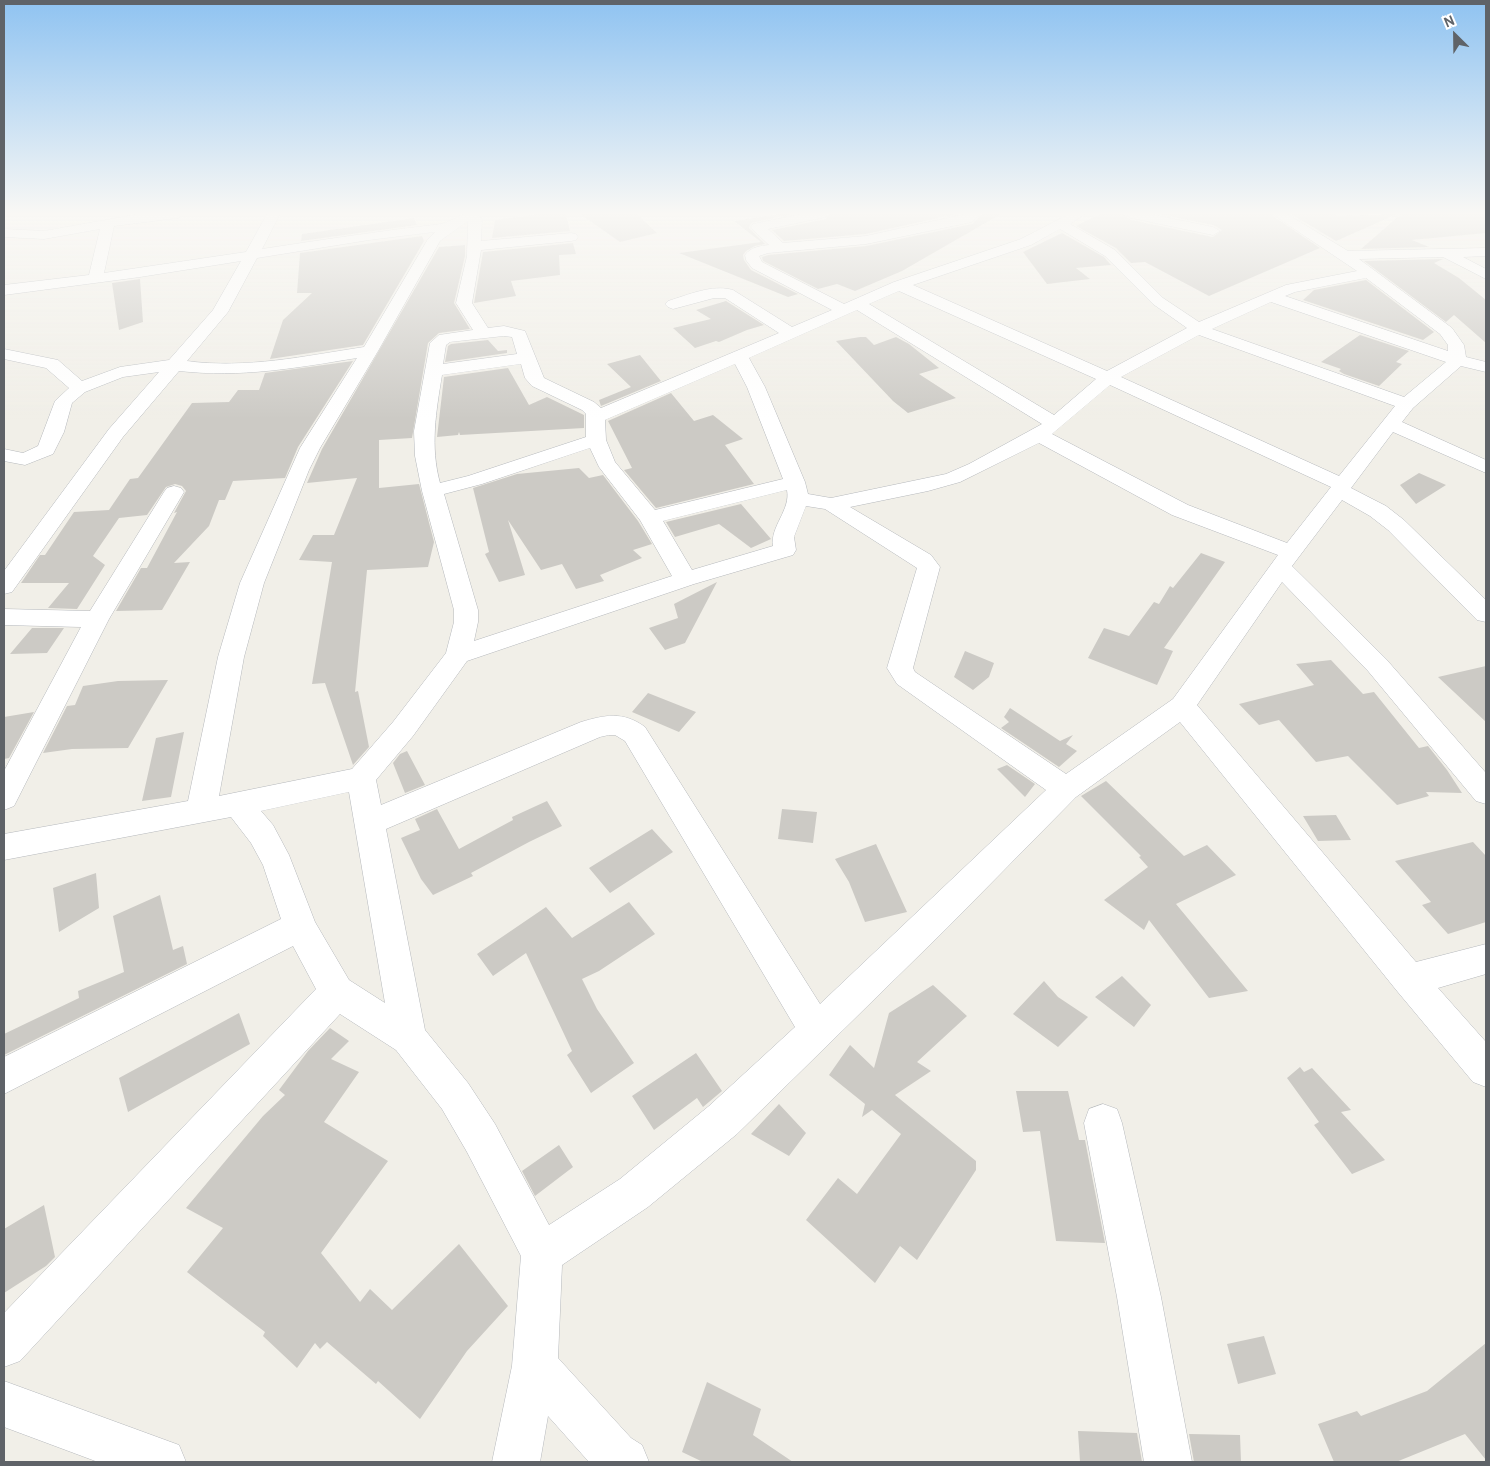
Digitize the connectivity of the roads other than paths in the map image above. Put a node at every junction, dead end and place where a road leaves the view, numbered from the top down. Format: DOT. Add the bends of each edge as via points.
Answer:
graph roads {
  1 [pos="67,282"];
  2 [pos="237,282"];
  3 [pos="410,282"];
  4 [pos="468,282"];
  5 [pos="796,282"];
  6 [pos="908,282"];
  7 [pos="1139,282"];
  8 [pos="1313,282"];
  9 [pos="1381,282"];
  10 [pos="900,285"];
  11 [pos="4,290"];
  12 [pos="1271,297"];
  13 [pos="673,304"];
  14 [pos="851,307"];
  15 [pos="1198,329"];
  16 [pos="482,332"];
  17 [pos="791,334"];
  18 [pos="1476,346"];
  19 [pos="370,351"];
  20 [pos="1457,353"];
  21 [pos="4,354"];
  22 [pos="740,355"];
  23 [pos="527,358"];
  24 [pos="174,364"];
  25 [pos="1486,367"];
  26 [pos="433,371"];
  27 [pos="1107,378"];
  28 [pos="79,388"];
  29 [pos="1407,404"];
  30 [pos="596,417"];
  31 [pos="1390,424"];
  32 [pos="1048,429"];
  33 [pos="596,440"];
  34 [pos="4,455"];
  35 [pos="1486,467"];
  36 [pos="1341,487"];
  37 [pos="797,490"];
  38 [pos="432,491"];
  39 [pos="174,492"];
  40 [pos="831,504"];
  41 [pos="650,518"];
  42 [pos="1285,560"];
  43 [pos="686,579"];
  44 [pos="4,587"];
  45 [pos="1486,614"];
  46 [pos="4,617"];
  47 [pos="97,619"];
  48 [pos="458,655"];
  49 [pos="1182,706"];
  50 [pos="361,778"];
  51 [pos="1066,789"];
  52 [pos="1486,793"];
  53 [pos="4,798"];
  54 [pos="238,804"];
  55 [pos="200,811"];
  56 [pos="369,823"];
  57 [pos="4,847"];
  58 [pos="300,926"];
  59 [pos="1486,959"];
  60 [pos="1409,980"];
  61 [pos="338,992"];
  62 [pos="816,1030"];
  63 [pos="409,1038"];
  64 [pos="1486,1069"];
  65 [pos="4,1076"];
  66 [pos="1103,1123"];
  67 [pos="542,1254"];
  68 [pos="4,1345"];
  69 [pos="536,1366"];
  70 [pos="4,1404"];
  71 [pos="162,1462"];
  72 [pos="516,1462"];
  73 [pos="624,1462"];
  74 [pos="1168,1462"];
  1 -- 11 [label="street"];
  2 -- 24 [label="street" via="220,312"];
  3 -- 19 [label="street"];
  4 -- 16 [label="street" via="464,303"];
  5 -- 14 [label="street"];
  6 -- 10 [label="street"];
  7 -- 15 [label="street" via="1158,301"];
  8 -- 12 [label="street"];
  9 -- 20 [label="street" via="1446,331"];
  10 -- 14 [label="street"];
  10 -- 27 [label="street"];
  12 -- 15 [label="street"];
  12 -- 20 [label="street"];
  13 -- 17 [label="street" via="712,293 728,293"];
  14 -- 17 [label="street"];
  14 -- 32 [label="street"];
  15 -- 27 [label="street"];
  15 -- 29 [label="street"];
  16 -- 23 [label="street" via="513,331 519,334"];
  16 -- 26 [label="street" via="440,340"];
  17 -- 22 [label="street"];
  18 -- 20 [label="street"];
  19 -- 24 [label="street" via="260,368 207,369"];
  19 -- 55 [label="street" via="310,448 252,583 231,657"];
  20 -- 25 [label="street"];
  20 -- 29 [label="street"];
  21 -- 28 [label="street" via="52,364"];
  22 -- 30 [label="street"];
  22 -- 37 [label="street"];
  23 -- 26 [label="street"];
  23 -- 30 [label="street" via="530,373 538,382 588,406 596,412"];
  24 -- 28 [label="street" via="120,372"];
  24 -- 44 [label="street" via="116,433"];
  26 -- 38 [label="street" via="424,431"];
  27 -- 32 [label="street"];
  27 -- 36 [label="street"];
  28 -- 34 [label="street" via="64,401 46,450 25,458"];
  29 -- 31 [label="street"];
  30 -- 33 [label="street"];
  31 -- 35 [label="street"];
  31 -- 36 [label="street"];
  32 -- 40 [label="street" via="953,478"];
  32 -- 42 [label="street" via="1180,510"];
  33 -- 38 [label="street"];
  33 -- 41 [label="street" via="606,463"];
  36 -- 42 [label="street"];
  36 -- 45 [label="street" via="1391,521"];
  37 -- 40 [label="street"];
  37 -- 41 [label="street"];
  37 -- 43 [label="street" via="784,537 785,550"];
  38 -- 48 [label="street" via="466,610"];
  39 -- 47 [label="street"];
  40 -- 51 [label="street" via="923,560 929,567 900,668 906,678"];
  41 -- 43 [label="street"];
  42 -- 49 [label="street"];
  42 -- 52 [label="street"];
  43 -- 48 [label="street"];
  46 -- 47 [label="street"];
  47 -- 53 [label="street"];
  48 -- 50 [label="street" via="403,729"];
  49 -- 51 [label="street"];
  49 -- 60 [label="street"];
  50 -- 54 [label="street"];
  50 -- 56 [label="street"];
  51 -- 62 [label="street"];
  54 -- 55 [label="street"];
  54 -- 58 [label="street" via="262,834 278,864"];
  55 -- 57 [label="street"];
  56 -- 62 [label="street" via="591,729 608,724 624,725 636,734"];
  56 -- 63 [label="street"];
  58 -- 61 [label="street"];
  58 -- 65 [label="street"];
  59 -- 60 [label="street"];
  60 -- 64 [label="street"];
  61 -- 63 [label="street"];
  61 -- 68 [label="street"];
  62 -- 67 [label="street" via="723,1120 634,1193"];
  63 -- 67 [label="street" via="455,1096 481,1138"];
  66 -- 74 [label="street" via="1139,1297"];
  67 -- 69 [label="street"];
  69 -- 72 [label="street"];
  69 -- 73 [label="street" via="614,1455"];
  70 -- 71 [label="street"];
}
